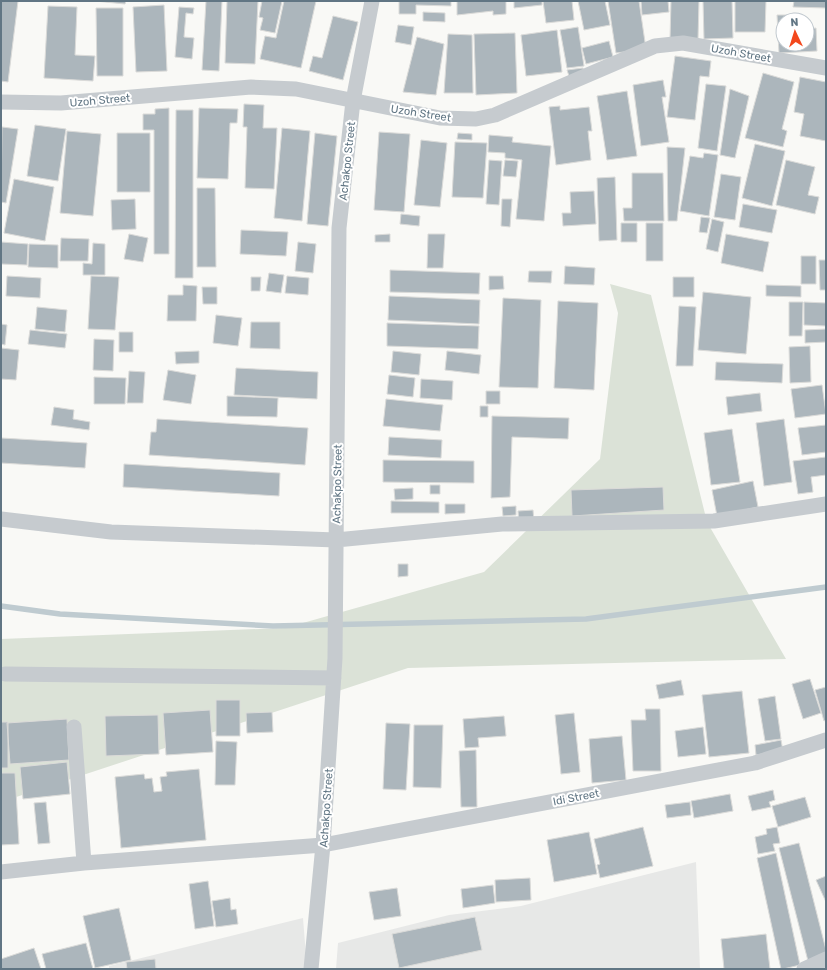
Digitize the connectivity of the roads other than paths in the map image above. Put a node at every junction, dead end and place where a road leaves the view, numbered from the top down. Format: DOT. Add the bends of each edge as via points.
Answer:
graph roads {
  1 [pos="372,1"];
  2 [pos="826,68"];
  3 [pos="353,101"];
  4 [pos="1,102"];
  5 [pos="826,504"];
  6 [pos="1,519"];
  7 [pos="336,540"];
  8 [pos="5,674"];
  9 [pos="334,678"];
  10 [pos="74,727"];
  11 [pos="826,740"];
  12 [pos="323,845"];
  13 [pos="84,863"];
  14 [pos="1,872"];
  15 [pos="826,959"];
  16 [pos="311,969"];
  17 [pos="804,969"];
  1 -- 3 [label="street, Achakpo Street"];
  2 -- 3 [label="street, Uzoh Street" via="683,44 655,46 495,115 476,119 440,118"];
  3 -- 4 [label="street, Uzoh Street" via="296,89 251,87 62,103"];
  3 -- 7 [label="street, Achakpo Street" via="339,228"];
  5 -- 7 [label="street" via="714,521 502,524"];
  6 -- 7 [label="street" via="111,532"];
  7 -- 9 [label="street, Achakpo Street"];
  8 -- 9 [label="street"];
  9 -- 12 [label="street, Achakpo Street"];
  10 -- 13 [label="street"];
  11 -- 12 [label="street, Idi Street" via="755,763"];
  12 -- 13 [label="street, Idi Street"];
  12 -- 16 [label="street, Achakpo Street"];
  13 -- 14 [label="street, Idi Street"];
  15 -- 17 [label="street"];
}
